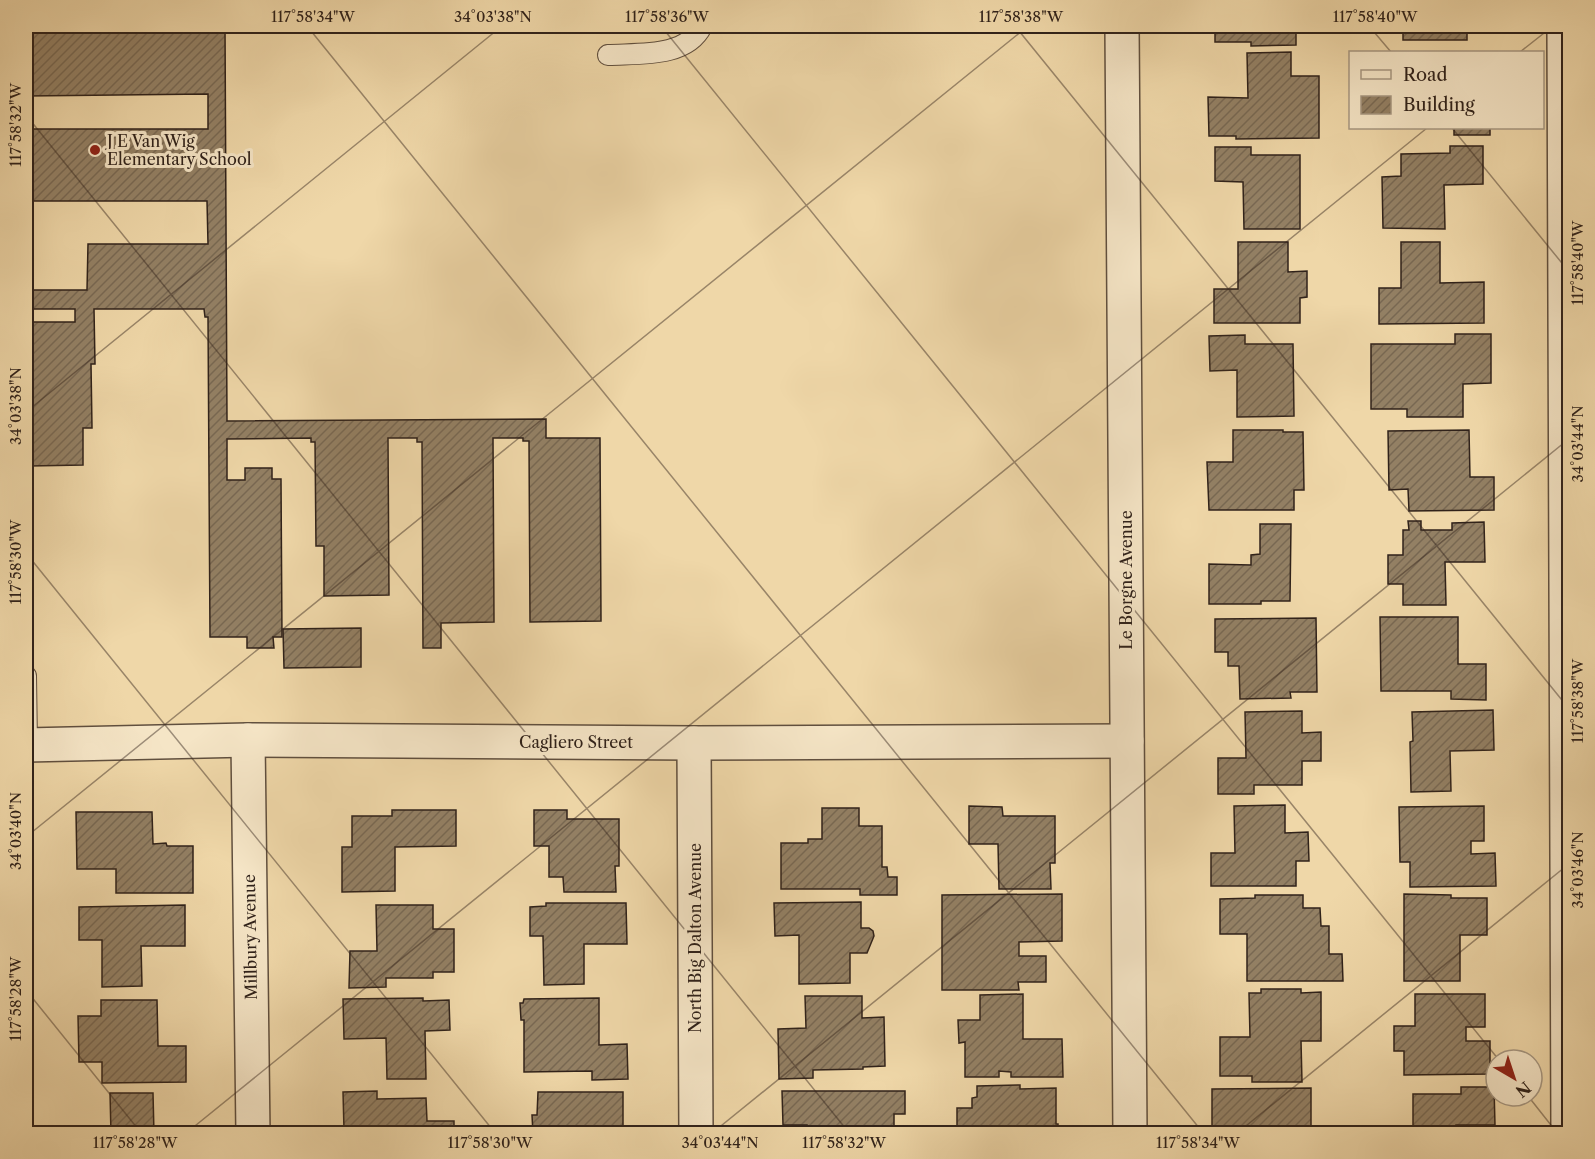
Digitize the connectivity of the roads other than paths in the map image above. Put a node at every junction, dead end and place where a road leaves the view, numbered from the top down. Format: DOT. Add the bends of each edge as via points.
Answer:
graph roads {
  1 [pos="702,26"];
  2 [pos="1122,26"];
  3 [pos="1564,26"];
  4 [pos="608,55"];
  5 [pos="26,676"];
  6 [pos="248,740"];
  7 [pos="1127,741"];
  8 [pos="694,743"];
  9 [pos="26,745"];
  10 [pos="253,1134"];
  11 [pos="696,1134"];
  12 [pos="1130,1134"];
  13 [pos="1568,1134"];
  1 -- 4 [label="lane" via="688,42 672,50"];
  2 -- 7 [label="street, Le Borgne Avenue"];
  3 -- 13 [label="street"];
  5 -- 9 [label="lane"];
  6 -- 8 [label="street, Cagliero Street"];
  6 -- 9 [label="street, Cagliero Street"];
  6 -- 10 [label="street, Millbury Avenue"];
  7 -- 8 [label="street, Cagliero Street"];
  7 -- 12 [label="street, Le Borgne Avenue"];
  8 -- 11 [label="street, North Big Dalton Avenue"];
}
